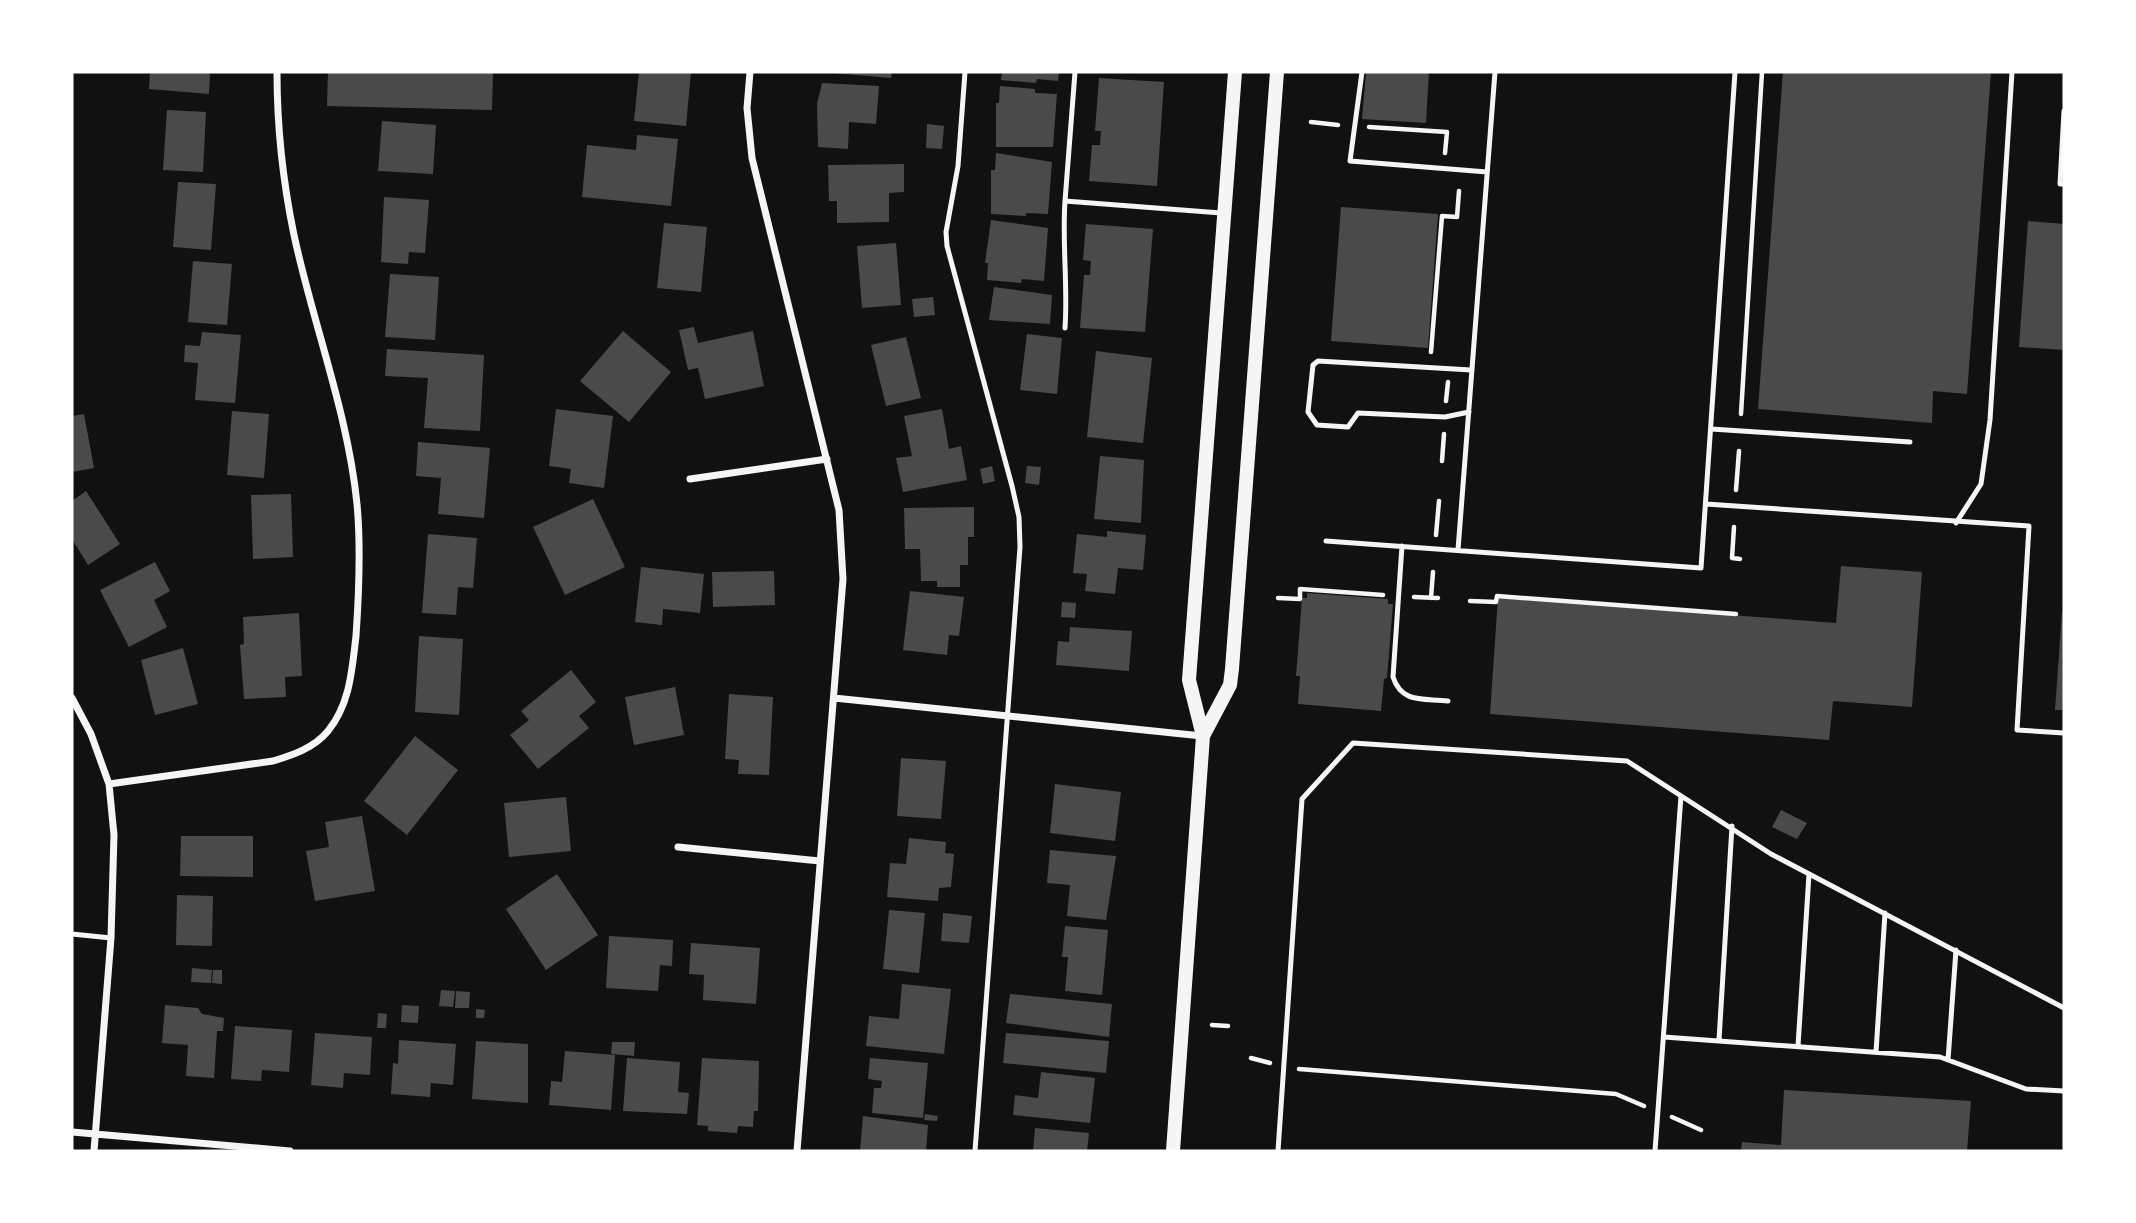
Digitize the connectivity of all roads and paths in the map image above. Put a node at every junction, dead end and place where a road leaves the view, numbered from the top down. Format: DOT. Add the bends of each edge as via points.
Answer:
graph roads {
  1 [pos="277,72"];
  2 [pos="750,72"];
  3 [pos="965,72"];
  4 [pos="1074,72"];
  5 [pos="1235,72"];
  6 [pos="1276,72"];
  7 [pos="1362,72"];
  8 [pos="1495,72"];
  9 [pos="1735,72"];
  10 [pos="1762,72"];
  11 [pos="2012,72"];
  12 [pos="2064,111"];
  13 [pos="1311,122"];
  14 [pos="1334,124"];
  15 [pos="1368,127"];
  16 [pos="1454,154"];
  17 [pos="1487,172"];
  18 [pos="2064,184"];
  19 [pos="1459,191"];
  20 [pos="1065,201"];
  21 [pos="1224,213"];
  22 [pos="1065,328"];
  23 [pos="1440,359"];
  24 [pos="1471,370"];
  25 [pos="1448,378"];
  26 [pos="1446,403"];
  27 [pos="1469,412"];
  28 [pos="1741,414"];
  29 [pos="1711,429"];
  30 [pos="1444,434"];
  31 [pos="1910,442"];
  32 [pos="1739,451"];
  33 [pos="827,459"];
  34 [pos="1442,461"];
  35 [pos="690,479"];
  36 [pos="1736,490"];
  37 [pos="1438,501"];
  38 [pos="1706,504"];
  39 [pos="1956,523"];
  40 [pos="1734,527"];
  41 [pos="1436,540"];
  42 [pos="1326,541"];
  43 [pos="1402,546"];
  44 [pos="1458,550"];
  45 [pos="1740,559"];
  46 [pos="1433,572"];
  47 [pos="1390,595"];
  48 [pos="1406,596"];
  49 [pos="1278,598"];
  50 [pos="1431,598"];
  51 [pos="1438,598"];
  52 [pos="1470,600"];
  53 [pos="1736,614"];
  54 [pos="72,698"];
  55 [pos="834,698"];
  56 [pos="1448,701"];
  57 [pos="1005,715"];
  58 [pos="2064,733"];
  59 [pos="1203,736"];
  60 [pos="109,784"];
  61 [pos="1681,796"];
  62 [pos="1732,826"];
  63 [pos="678,847"];
  64 [pos="820,861"];
  65 [pos="1809,874"];
  66 [pos="1885,913"];
  67 [pos="72,934"];
  68 [pos="111,938"];
  69 [pos="1956,950"];
  70 [pos="2064,1008"];
  71 [pos="1212,1025"];
  72 [pos="1228,1026"];
  73 [pos="1664,1037"];
  74 [pos="1719,1040"];
  75 [pos="1798,1046"];
  76 [pos="1876,1052"];
  77 [pos="1251,1058"];
  78 [pos="1948,1060"];
  79 [pos="1284,1065"];
  80 [pos="2064,1091"];
  81 [pos="1658,1111"];
  82 [pos="1701,1130"];
  83 [pos="72,1132"];
  84 [pos="95,1134"];
  85 [pos="94,1151"];
  86 [pos="290,1151"];
  87 [pos="797,1151"];
  88 [pos="975,1151"];
  89 [pos="1173,1151"];
  90 [pos="1278,1151"];
  91 [pos="1655,1151"];
  1 -- 60 [label="street" via="279,133 294,235 357,505 358,613 348,694 327,732 290,756"];
  2 -- 33 [label="street" via="747,108 752,158"];
  3 -- 57 [label="lane" via="958,166 946,232 1019,517"];
  4 -- 20 [label="lane"];
  5 -- 21 [label="main road"];
  6 -- 59 [label="main road" via="1231,677"];
  7 -- 17 [label="lane" via="1350,162"];
  8 -- 17 [label="lane"];
  9 -- 29 [label="lane"];
  10 -- 28 [label="path"];
  11 -- 39 [label="lane" via="1990,420 1981,484"];
  12 -- 18 [label="lane" via="2060,184"];
  13 -- 14 [label="path"];
  15 -- 16 [label="path" via="1447,132 1446,153"];
  17 -- 24 [label="lane"];
  19 -- 23 [label="path" via="1457,217 1441,216 1431,358"];
  20 -- 21 [label="lane"];
  20 -- 22 [label="lane"];
  21 -- 59 [label="main road" via="1189,680"];
  24 -- 27 [label="lane"];
  24 -- 27 [label="lane" via="1318,361 1313,365 1308,412 1317,425 1348,427 1358,413 1445,417"];
  25 -- 26 [label="path"];
  27 -- 44 [label="lane"];
  29 -- 31 [label="lane"];
  29 -- 38 [label="lane"];
  30 -- 34 [label="path"];
  32 -- 36 [label="path"];
  33 -- 35 [label="street"];
  33 -- 55 [label="street" via="839,510 844,579"];
  37 -- 41 [label="path"];
  38 -- 39 [label="lane"];
  38 -- 44 [label="lane" via="1701,568"];
  39 -- 58 [label="lane" via="2029,526 2017,730"];
  40 -- 45 [label="path" via="1732,558"];
  42 -- 43 [label="lane"];
  43 -- 44 [label="lane"];
  43 -- 56 [label="lane" via="1393,677 1406,697"];
  46 -- 50 [label="path"];
  47 -- 49 [label="path" via="1300,589 1300,599"];
  48 -- 50 [label="path"];
  50 -- 51 [label="path"];
  52 -- 53 [label="path" via="1496,602 1497,596"];
  54 -- 60 [label="street"];
  55 -- 57 [label="street"];
  55 -- 64 [label="street"];
  57 -- 59 [label="street"];
  57 -- 88 [label="lane"];
  59 -- 89 [label="main road"];
  60 -- 68 [label="street" via="114,861"];
  61 -- 62 [label="lane"];
  61 -- 73 [label="lane"];
  61 -- 79 [label="lane" via="1627,761 1353,743 1303,799"];
  62 -- 65 [label="lane"];
  62 -- 74 [label="lane"];
  63 -- 64 [label="street"];
  64 -- 87 [label="street"];
  65 -- 66 [label="lane"];
  65 -- 75 [label="lane"];
  66 -- 69 [label="lane"];
  66 -- 76 [label="lane"];
  67 -- 68 [label="lane"];
  68 -- 84 [label="street"];
  69 -- 70 [label="lane"];
  69 -- 78 [label="lane"];
  71 -- 72 [label="path"];
  73 -- 74 [label="lane"];
  73 -- 81 [label="lane"];
  74 -- 75 [label="lane"];
  75 -- 76 [label="lane"];
  76 -- 78 [label="lane"];
  77 -- 79 [label="path"];
  78 -- 80 [label="lane" via="2026,1089"];
  79 -- 81 [label="path" via="1616,1094"];
  79 -- 90 [label="lane"];
  81 -- 82 [label="path"];
  81 -- 91 [label="lane"];
  83 -- 84 [label="street"];
  84 -- 85 [label="street"];
  84 -- 86 [label="street"];
}
